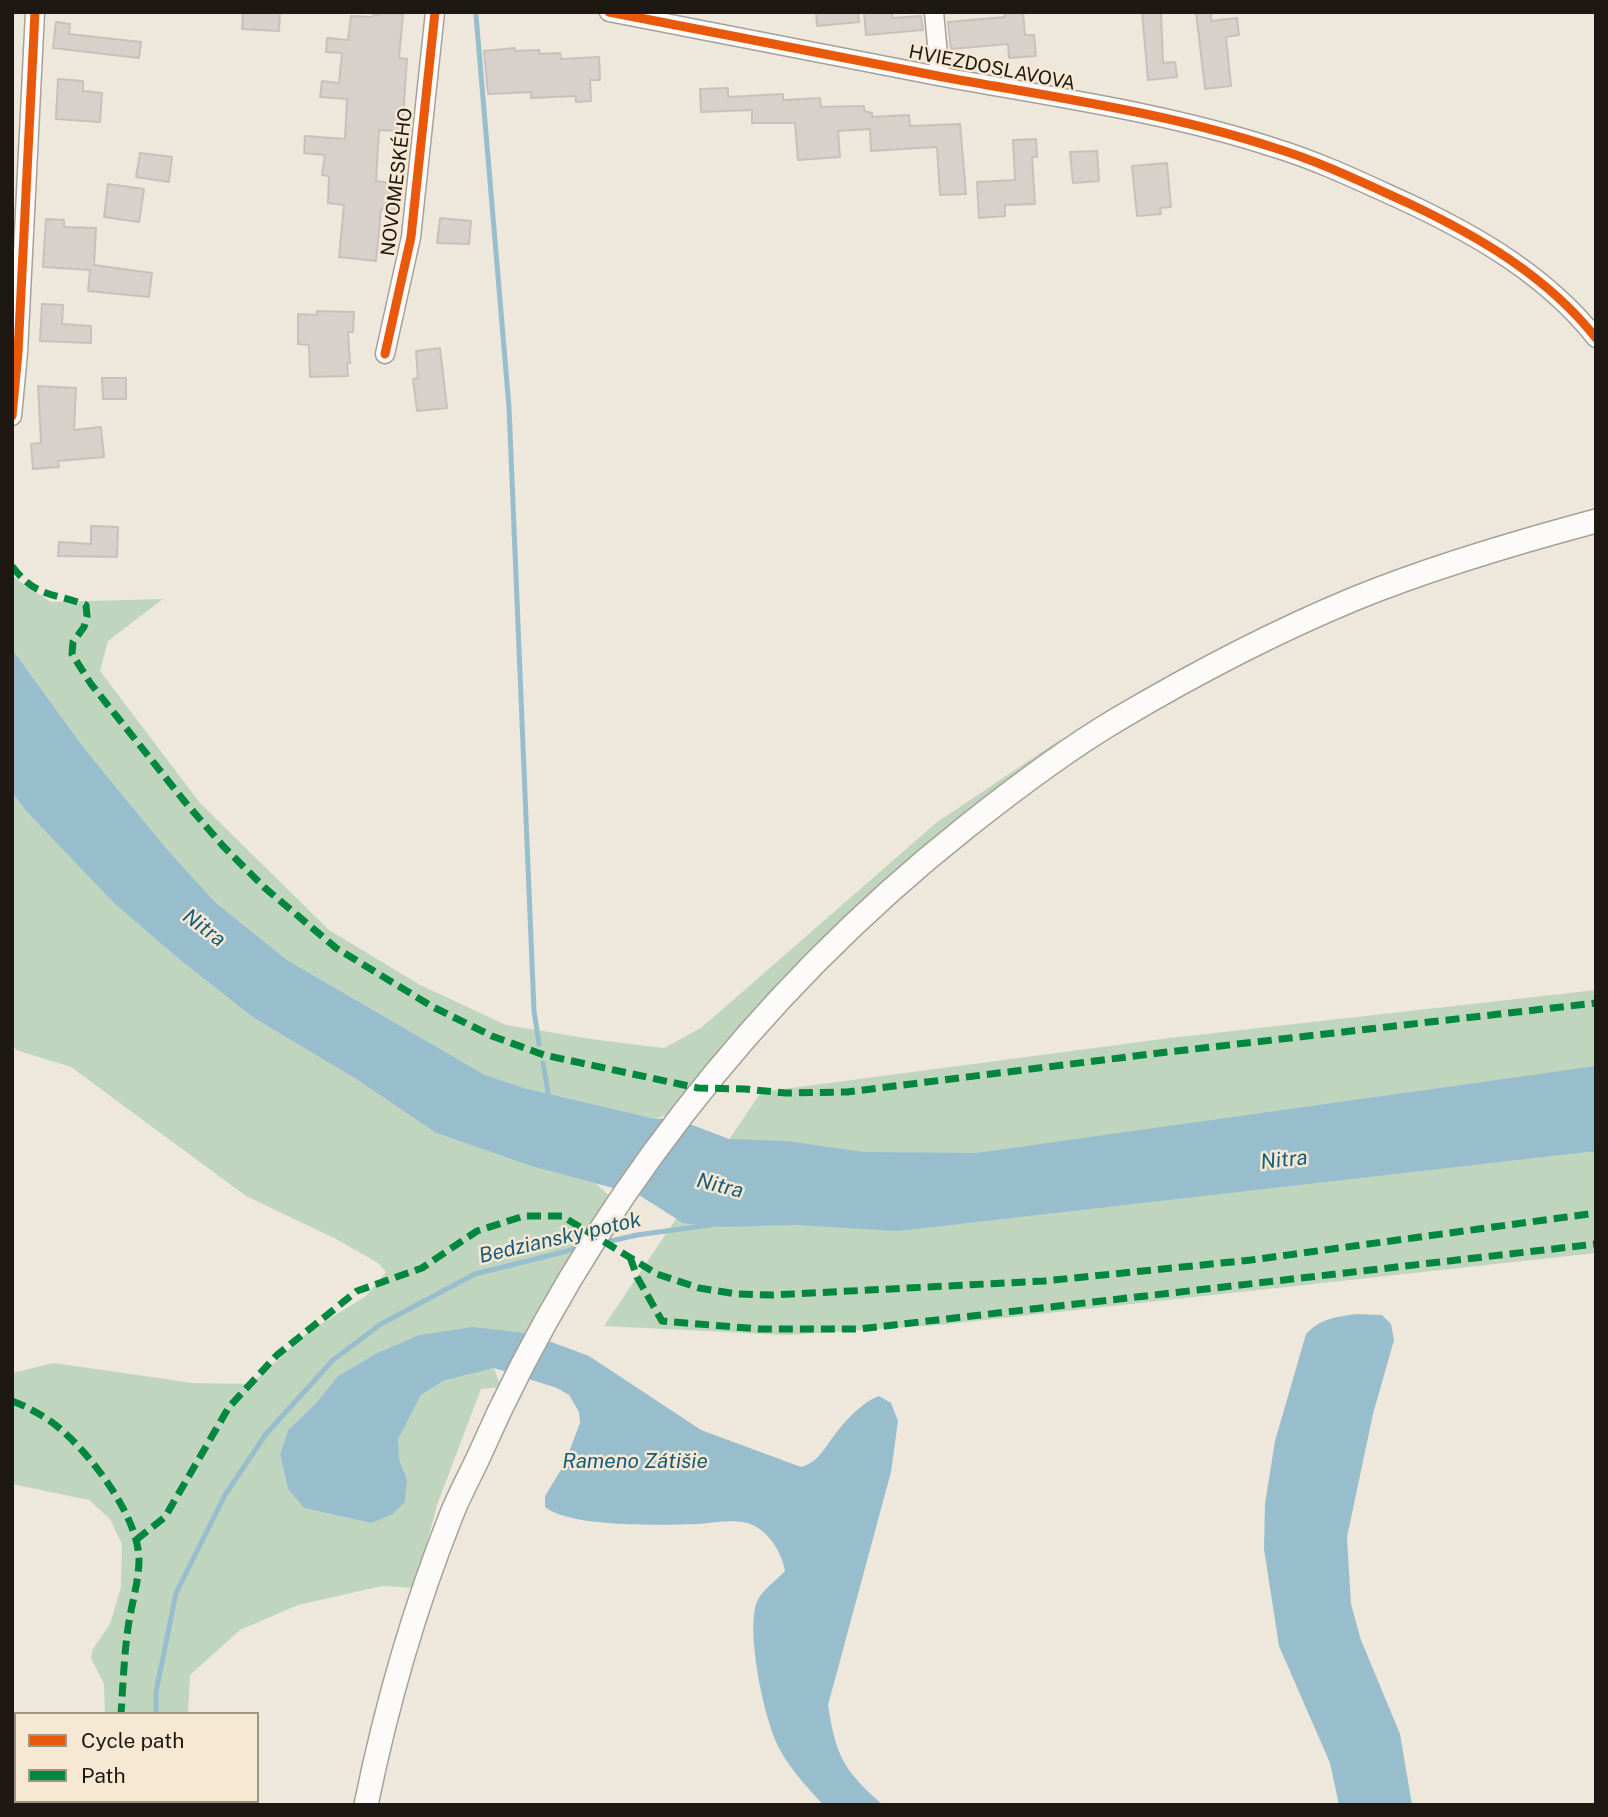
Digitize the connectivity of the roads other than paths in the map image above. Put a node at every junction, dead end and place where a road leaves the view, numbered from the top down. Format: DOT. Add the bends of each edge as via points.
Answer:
graph roads {
  1 [pos="35,12"];
  2 [pos="435,12"];
  3 [pos="609,12"];
  4 [pos="934,12"];
  5 [pos="940,76"];
  6 [pos="1596,338"];
  7 [pos="385,354"];
  8 [pos="12,416"];
  9 [pos="1596,521"];
  10 [pos="366,1805"];
  1 -- 8 [label="street"];
  2 -- 7 [label="street, NOVOMESKÉHO" via="411,237"];
  3 -- 5 [label="street, HVIEZDOSLAVOVA"];
  4 -- 5 [label="street"];
  5 -- 6 [label="street, HVIEZDOSLAVOVA" via="1152,117 1290,153 1437,217 1495,249 1555,294"];
  9 -- 10 [label="main road" via="1466,558 1353,599 1200,673 1115,721 1025,782 939,849 787,992 667,1135 608,1218 501,1404 452,1514 408,1637"];
}
